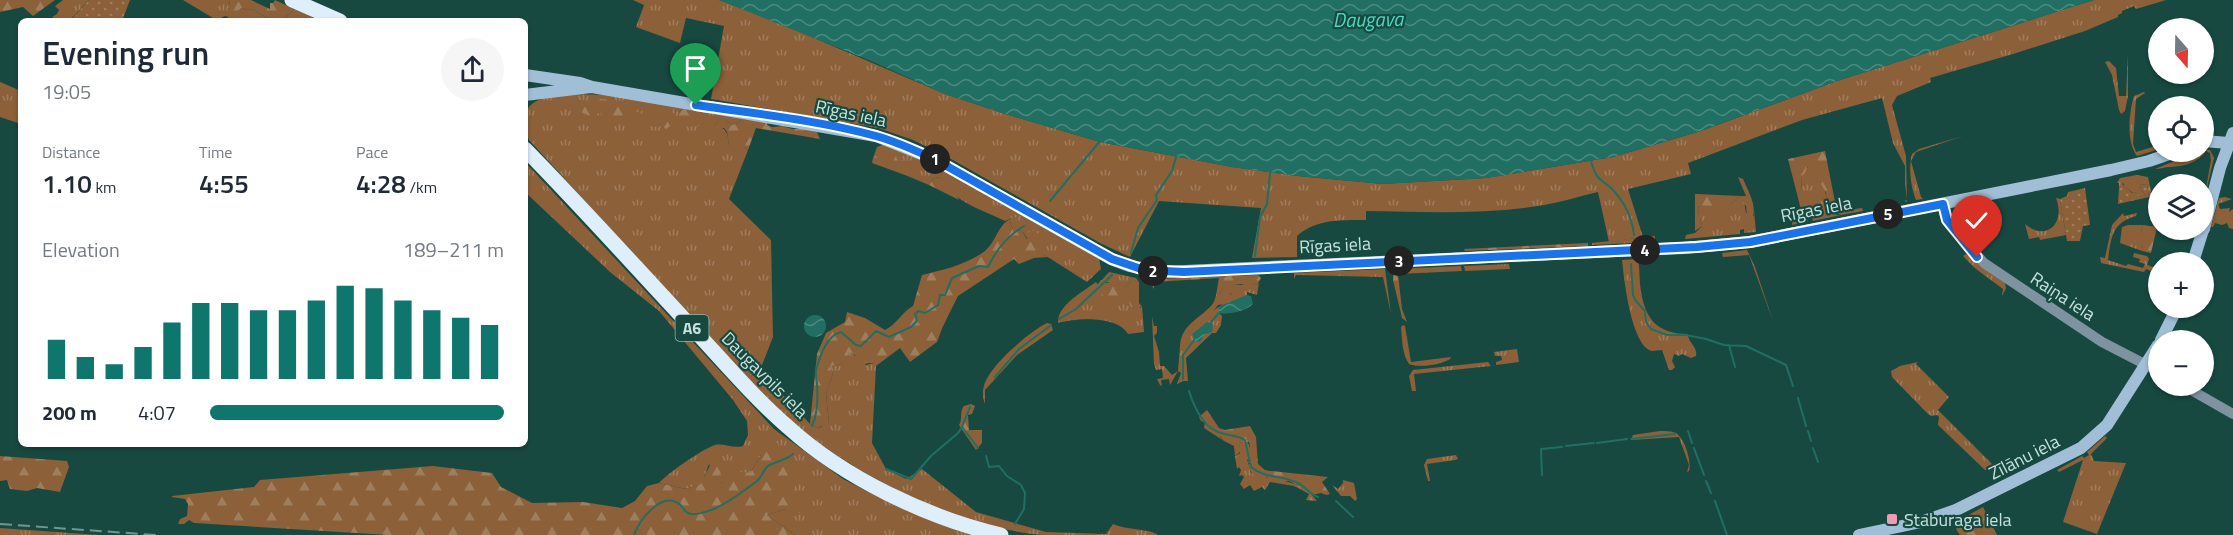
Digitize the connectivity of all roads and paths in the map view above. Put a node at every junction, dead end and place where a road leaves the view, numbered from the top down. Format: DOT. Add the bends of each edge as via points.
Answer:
graph roads {
  1 [pos="292,0"];
  2 [pos="333,18"];
  3 [pos="528,75"];
  4 [pos="592,87"];
  5 [pos="544,93"];
  6 [pos="528,95"];
  7 [pos="528,103"];
  8 [pos="2231,138"];
  9 [pos="2214,140"];
  10 [pos="528,149"];
  11 [pos="2148,161"];
  12 [pos="2214,193"];
  13 [pos="1943,204"];
  14 [pos="2148,365"];
  15 [pos="2148,373"];
  16 [pos="2202,396"];
  17 [pos="2233,414"];
  18 [pos="1001,535"];
  19 [pos="1858,535"];
  1 -- 2 [label="highway"];
  3 -- 4 [label="main road, Rīgas iela"];
  4 -- 5 [label="main road"];
  4 -- 13 [label="main road, Rīgas iela" via="876,136 936,160 1112,259 1164,272 1708,246 1750,242"];
  5 -- 6 [label="main road"];
  5 -- 7 [label="main road"];
  8 -- 9 [label="main road"];
  8 -- 12 [label="main road"];
  10 -- 18 [label="highway, Daugavpils iela / A6" via="761,403 808,445 902,499"];
  11 -- 13 [label="main road, Rīgas iela"];
  13 -- 14 [label="street, Raiņa iela" via="1951,226 1984,263 2102,342"];
  15 -- 19 [label="main road, Zīlānu iela" via="2107,425 2068,456 1956,510"];
  16 -- 17 [label="street"];
}
